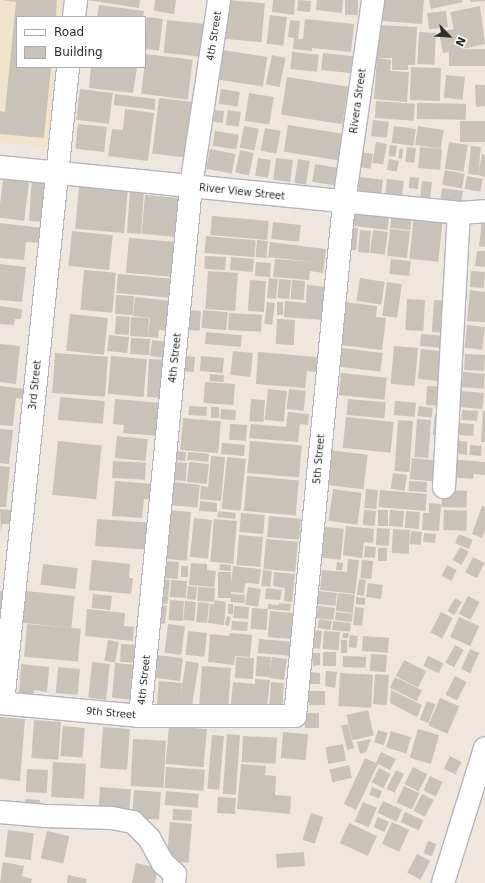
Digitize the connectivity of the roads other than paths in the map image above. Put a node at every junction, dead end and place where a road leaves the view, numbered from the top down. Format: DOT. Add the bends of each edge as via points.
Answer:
graph roads {
  1 [pos="76,0"];
  2 [pos="219,0"];
  3 [pos="373,0"];
  4 [pos="74,16"];
  5 [pos="68,68"];
  6 [pos="0,167"];
  7 [pos="56,173"];
  8 [pos="191,186"];
  9 [pos="344,202"];
  10 [pos="485,211"];
  11 [pos="459,213"];
  12 [pos="444,488"];
  13 [pos="1,703"];
  14 [pos="140,716"];
  15 [pos="295,716"];
  16 [pos="485,748"];
  17 [pos="0,812"];
  18 [pos="174,883"];
  19 [pos="443,883"];
  1 -- 4 [label="street"];
  2 -- 8 [label="street, 4th Street"];
  3 -- 9 [label="street, Rivera Street"];
  5 -- 7 [label="street, 3rd Street"];
  6 -- 7 [label="street, River View Street"];
  7 -- 8 [label="street, River View Street"];
  7 -- 13 [label="street, 3rd Street"];
  8 -- 9 [label="street, River View Street"];
  8 -- 14 [label="street, 4th Street"];
  9 -- 11 [label="street, River View Street"];
  9 -- 15 [label="street, 5th Street"];
  10 -- 11 [label="street, River View Street"];
  11 -- 12 [label="street"];
  13 -- 14 [label="street, 9th Street"];
  14 -- 15 [label="street, 9th Street"];
  16 -- 19 [label="street"];
  17 -- 18 [label="street" via="112,818 133,822 149,838 163,863 175,874"];
}
